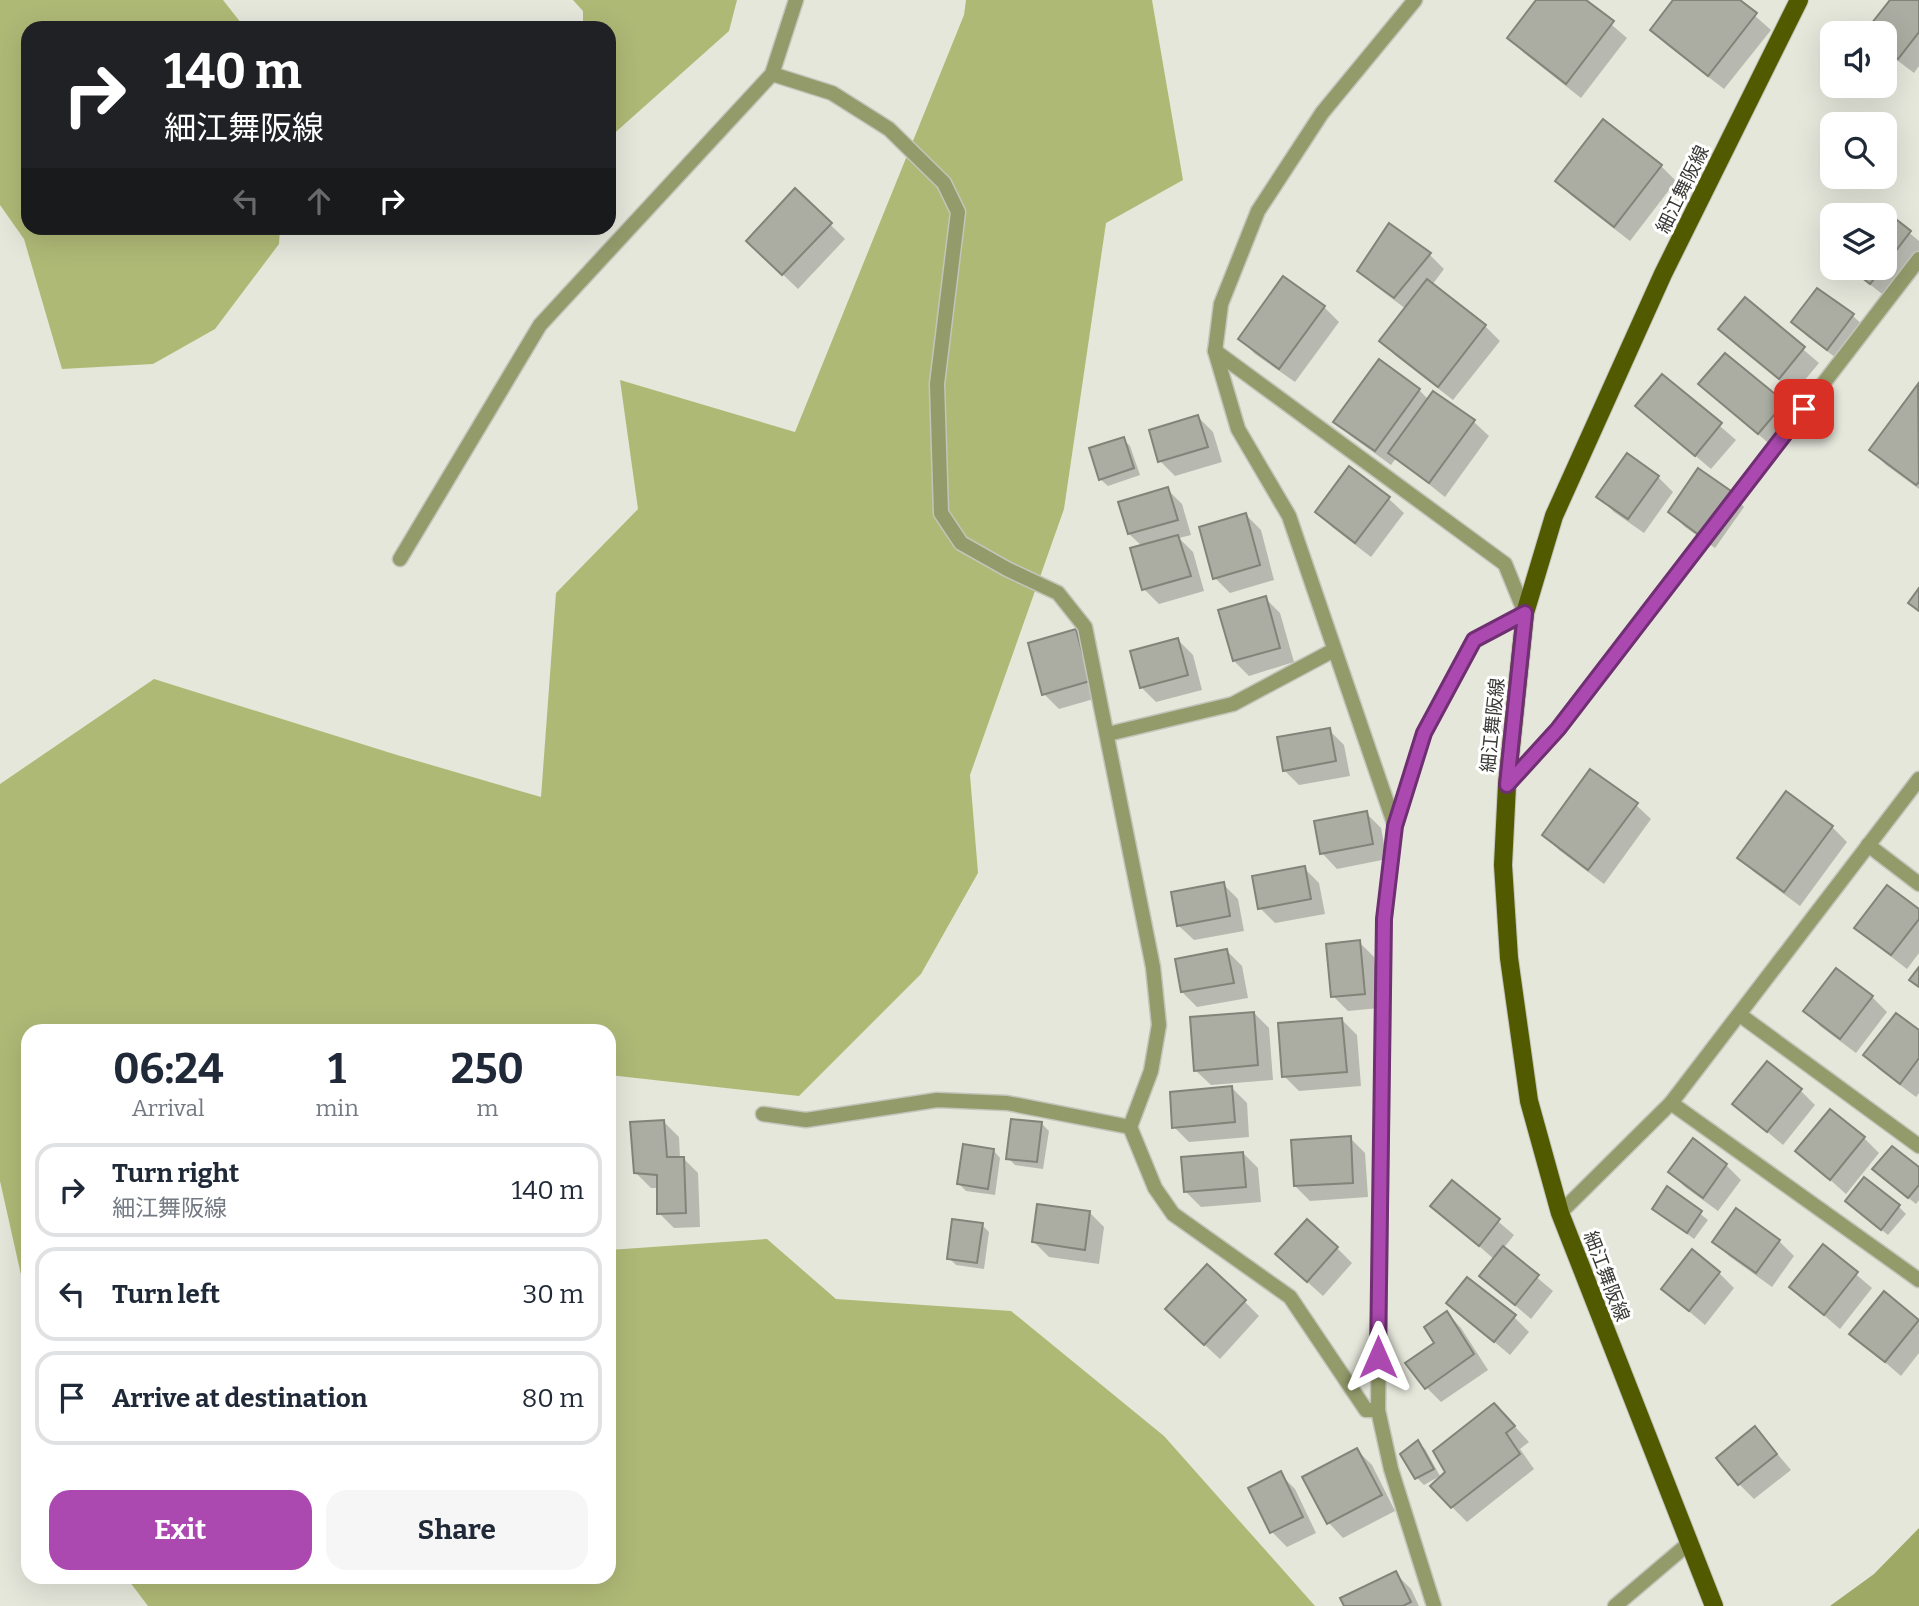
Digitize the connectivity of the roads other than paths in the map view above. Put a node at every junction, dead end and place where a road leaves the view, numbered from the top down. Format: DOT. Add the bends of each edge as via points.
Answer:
graph roads {
  1 [pos="796,0"];
  2 [pos="1415,0"];
  3 [pos="1799,0"];
  4 [pos="772,74"];
  5 [pos="1919,259"];
  6 [pos="1215,351"];
  7 [pos="400,559"];
  8 [pos="1525,613"];
  9 [pos="1334,649"];
  10 [pos="1108,734"];
  11 [pos="1919,779"];
  12 [pos="1507,785"];
  13 [pos="1395,826"];
  14 [pos="1868,845"];
  15 [pos="1919,884"];
  16 [pos="1740,1015"];
  17 [pos="1671,1103"];
  18 [pos="763,1114"];
  19 [pos="1130,1127"];
  20 [pos="1919,1146"];
  21 [pos="1560,1213"];
  22 [pos="1919,1280"];
  23 [pos="1378,1410"];
  24 [pos="1688,1544"];
  25 [pos="1434,1606"];
  26 [pos="1615,1606"];
  27 [pos="1714,1606"];
  1 -- 4 [label="street"];
  2 -- 6 [label="street" via="1322,113 1258,211 1221,304"];
  3 -- 8 [label="main road, 細江舞阪線" via="1663,274 1554,516"];
  4 -- 7 [label="street" via="540,325"];
  4 -- 10 [label="street" via="832,93 855,107 889,129 944,183 958,212 937,384 942,513 961,543 1058,593 1085,627"];
  5 -- 12 [label="street" via="1558,729"];
  6 -- 8 [label="street" via="1505,564"];
  6 -- 9 [label="street" via="1238,429 1289,516"];
  8 -- 12 [label="main road, 細江舞阪線"];
  8 -- 13 [label="street" via="1474,640 1424,733"];
  9 -- 10 [label="street" via="1233,704"];
  9 -- 13 [label="street"];
  10 -- 19 [label="street" via="1153,967 1159,1025 1151,1070"];
  11 -- 14 [label="street"];
  12 -- 21 [label="main road, 細江舞阪線" via="1503,865 1509,958 1529,1101"];
  13 -- 23 [label="street" via="1384,919"];
  14 -- 15 [label="street"];
  14 -- 16 [label="street"];
  16 -- 17 [label="street"];
  16 -- 20 [label="street"];
  17 -- 21 [label="street"];
  17 -- 22 [label="street"];
  18 -- 19 [label="street" via="806,1120 937,1101 1007,1103"];
  19 -- 23 [label="street" via="1155,1188 1173,1214 1290,1297 1366,1410"];
  21 -- 24 [label="main road, 細江舞阪線"];
  23 -- 25 [label="street"];
  24 -- 26 [label="street"];
  24 -- 27 [label="main road, 細江舞阪線"];
}
